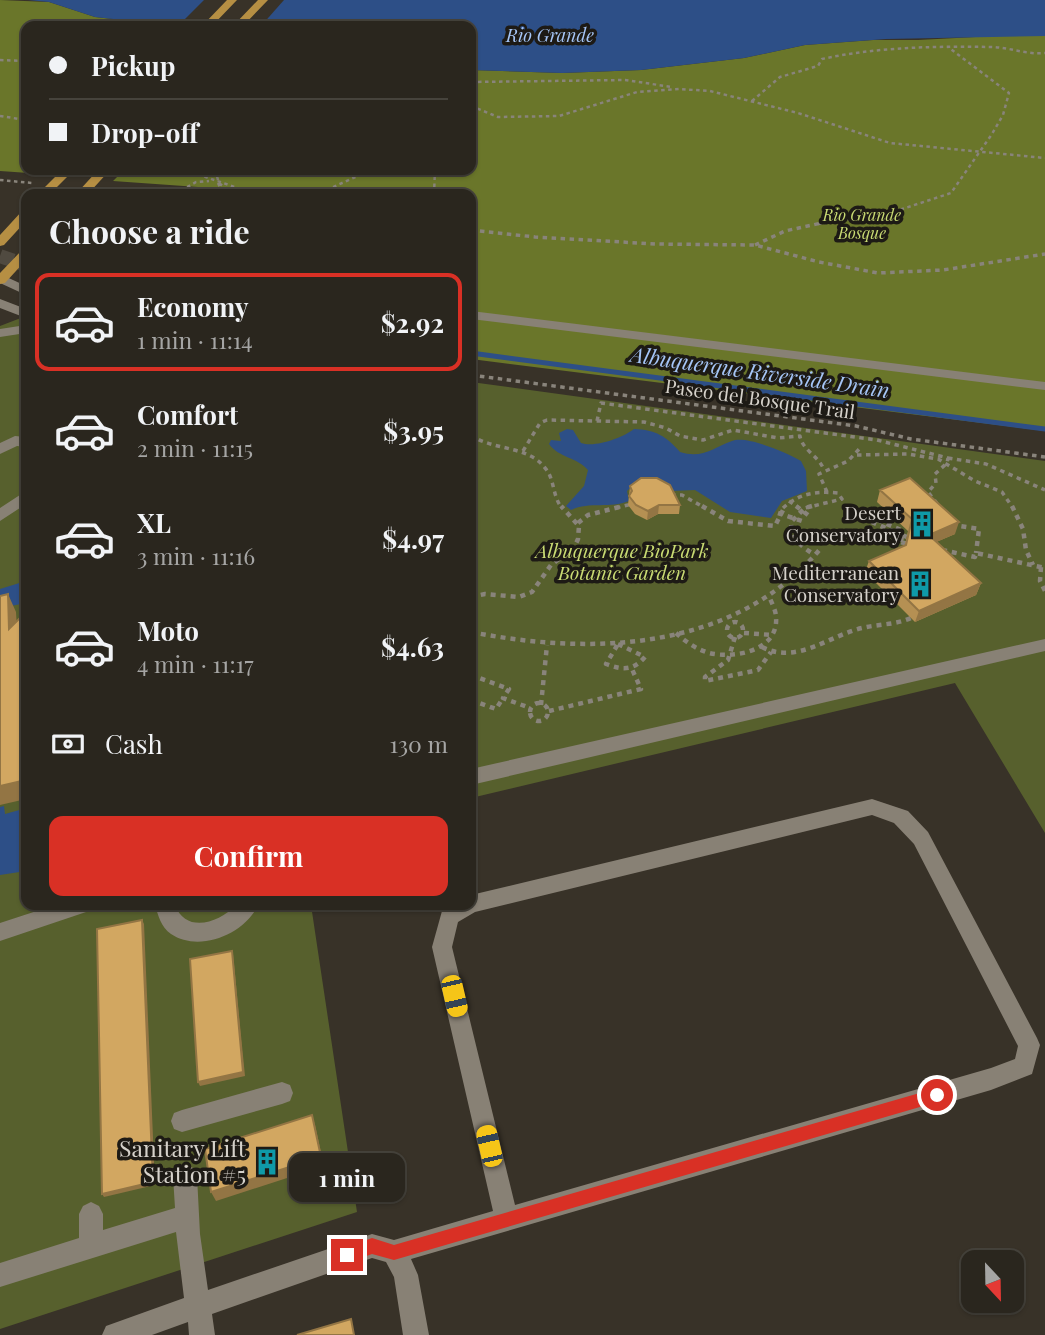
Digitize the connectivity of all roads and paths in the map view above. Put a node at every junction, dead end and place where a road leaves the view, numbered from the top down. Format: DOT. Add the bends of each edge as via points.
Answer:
graph roads {
  1 [pos="232,0"];
  2 [pos="263,0"];
  3 [pos="212,21"];
  4 [pos="243,21"];
  5 [pos="947,47"];
  6 [pos="1045,53"];
  7 [pos="0,60"];
  8 [pos="21,61"];
  9 [pos="476,81"];
  10 [pos="679,89"];
  11 [pos="752,101"];
  12 [pos="476,108"];
  13 [pos="0,116"];
  14 [pos="21,119"];
  15 [pos="980,152"];
  16 [pos="1045,158"];
  17 [pos="63,175"];
  18 [pos="99,175"];
  19 [pos="201,175"];
  20 [pos="217,175"];
  21 [pos="360,175"];
  22 [pos="13,181"];
  23 [pos="0,182"];
  24 [pos="219,183"];
  25 [pos="49,189"];
  26 [pos="87,189"];
  27 [pos="184,189"];
  28 [pos="221,189"];
  29 [pos="226,189"];
  30 [pos="239,189"];
  31 [pos="327,189"];
  32 [pos="21,219"];
  33 [pos="476,231"];
  34 [pos="0,242"];
  35 [pos="755,245"];
  36 [pos="1045,254"];
  37 [pos="21,258"];
  38 [pos="1,279"];
  39 [pos="21,289"];
  40 [pos="0,303"];
  41 [pos="21,312"];
  42 [pos="476,316"];
  43 [pos="21,330"];
  44 [pos="0,334"];
  45 [pos="476,376"];
  46 [pos="1045,386"];
  47 [pos="597,421"];
  48 [pos="476,438"];
  49 [pos="21,442"];
  50 [pos="862,446"];
  51 [pos="0,449"];
  52 [pos="523,451"];
  53 [pos="857,454"];
  54 [pos="1045,457"];
  55 [pos="948,460"];
  56 [pos="824,470"];
  57 [pos="1045,490"];
  58 [pos="827,492"];
  59 [pos="664,497"];
  60 [pos="21,500"];
  61 [pos="643,502"];
  62 [pos="789,502"];
  63 [pos="801,510"];
  64 [pos="778,513"];
  65 [pos="941,513"];
  66 [pos="808,515"];
  67 [pos="0,516"];
  68 [pos="947,517"];
  69 [pos="793,518"];
  70 [pos="802,521"];
  71 [pos="578,523"];
  72 [pos="862,534"];
  73 [pos="906,537"];
  74 [pos="901,542"];
  75 [pos="914,545"];
  76 [pos="821,548"];
  77 [pos="938,550"];
  78 [pos="975,553"];
  79 [pos="815,555"];
  80 [pos="1033,565"];
  81 [pos="1043,568"];
  82 [pos="1045,591"];
  83 [pos="476,596"];
  84 [pos="769,596"];
  85 [pos="724,618"];
  86 [pos="911,618"];
  87 [pos="730,625"];
  88 [pos="476,633"];
  89 [pos="676,633"];
  90 [pos="744,633"];
  91 [pos="773,635"];
  92 [pos="735,637"];
  93 [pos="618,644"];
  94 [pos="547,645"];
  95 [pos="1045,645"];
  96 [pos="762,647"];
  97 [pos="771,652"];
  98 [pos="730,656"];
  99 [pos="631,667"];
  100 [pos="476,677"];
  101 [pos="503,698"];
  102 [pos="476,702"];
  103 [pos="541,705"];
  104 [pos="530,708"];
  105 [pos="549,711"];
  106 [pos="476,776"];
  107 [pos="476,903"];
  108 [pos="67,910"];
  109 [pos="168,910"];
  110 [pos="245,910"];
  111 [pos="460,910"];
  112 [pos="0,932"];
  113 [pos="282,1093"];
  114 [pos="182,1121"];
  115 [pos="185,1176"];
  116 [pos="91,1214"];
  117 [pos="187,1216"];
  118 [pos="507,1220"];
  119 [pos="91,1247"];
  120 [pos="394,1252"];
  121 [pos="0,1275"];
  122 [pos="198,1307"];
  123 [pos="115,1335"];
  124 [pos="202,1335"];
  125 [pos="416,1335"];
  1 -- 3 [label="main road"];
  2 -- 4 [label="main road"];
  5 -- 6 [label="path"];
  5 -- 11 [label="path" via="862,51 822,59 818,66 780,77"];
  5 -- 15 [label="path" via="1009,93 1003,115"];
  7 -- 8 [label="path"];
  9 -- 10 [label="path" via="625,80"];
  10 -- 11 [label="path"];
  10 -- 12 [label="path" via="637,92 559,116 498,117"];
  11 -- 15 [label="path" via="890,144"];
  13 -- 14 [label="path"];
  15 -- 16 [label="path"];
  15 -- 35 [label="path" via="951,193 893,212 785,231"];
  17 -- 25 [label="main road"];
  18 -- 26 [label="main road"];
  19 -- 24 [label="path"];
  20 -- 24 [label="path"];
  21 -- 31 [label="path"];
  22 -- 23 [label="path"];
  24 -- 27 [label="path" via="196,182"];
  24 -- 28 [label="path"];
  24 -- 29 [label="path"];
  24 -- 30 [label="path"];
  32 -- 34 [label="main road"];
  33 -- 35 [label="path" via="643,243"];
  35 -- 36 [label="path" via="878,273 943,270"];
  37 -- 38 [label="main road"];
  38 -- 39 [label="street"];
  40 -- 41 [label="street"];
  42 -- 46 [label="street"];
  43 -- 44 [label="street"];
  45 -- 54 [label="path, Paseo del Bosque Trail" via="856,426 911,439"];
  47 -- 52 [label="path" via="543,421"];
  47 -- 55 [label="path" via="601,403 877,440"];
  47 -- 56 [label="path" via="644,422 703,440 733,430 778,439 800,436"];
  48 -- 52 [label="path"];
  49 -- 51 [label="street"];
  50 -- 53 [label="path"];
  52 -- 71 [label="path" via="548,471 559,505"];
  53 -- 55 [label="path"];
  53 -- 58 [label="path" via="845,465 819,474"];
  55 -- 57 [label="path" via="965,458 999,468"];
  55 -- 65 [label="path" via="926,492"];
  55 -- 80 [label="path" via="975,481 1006,495 1023,529"];
  58 -- 62 [label="path"];
  58 -- 63 [label="path" via="838,493 842,499"];
  59 -- 64 [label="path" via="682,495 734,522 775,526"];
  60 -- 67 [label="street"];
  61 -- 71 [label="path" via="588,515"];
  62 -- 63 [label="path"];
  62 -- 64 [label="path"];
  63 -- 66 [label="path"];
  63 -- 69 [label="path"];
  64 -- 69 [label="path"];
  68 -- 78 [label="path" via="960,526 979,529"];
  69 -- 70 [label="path"];
  69 -- 79 [label="path" via="793,536"];
  71 -- 83 [label="path" via="574,548 552,564 531,593"];
  72 -- 74 [label="path"];
  73 -- 74 [label="path" via="844,510 850,508 903,531"];
  74 -- 75 [label="path"];
  76 -- 79 [label="path"];
  77 -- 78 [label="path" via="975,557"];
  78 -- 80 [label="path"];
  79 -- 84 [label="path"];
  80 -- 81 [label="path"];
  81 -- 82 [label="path" via="1040,581"];
  84 -- 85 [label="path"];
  84 -- 91 [label="path" via="777,612"];
  85 -- 87 [label="path"];
  85 -- 89 [label="path"];
  86 -- 97 [label="path" via="896,625 853,630 814,647"];
  87 -- 90 [label="path" via="739,625"];
  87 -- 92 [label="path" via="726,631"];
  88 -- 94 [label="path"];
  89 -- 93 [label="path"];
  89 -- 98 [label="path" via="695,649"];
  90 -- 91 [label="path"];
  90 -- 92 [label="path"];
  91 -- 96 [label="path"];
  92 -- 98 [label="path"];
  93 -- 94 [label="path"];
  93 -- 99 [label="path" via="645,657"];
  93 -- 99 [label="path" via="606,664 621,670"];
  94 -- 103 [label="path"];
  95 -- 106 [label="street"];
  96 -- 97 [label="path"];
  96 -- 98 [label="path"];
  97 -- 98 [label="path" via="758,670 705,681"];
  99 -- 105 [label="path" via="641,689"];
  100 -- 101 [label="path" via="509,689"];
  101 -- 102 [label="path" via="496,709"];
  101 -- 104 [label="path"];
  103 -- 104 [label="path"];
  103 -- 105 [label="path"];
  104 -- 105 [label="path" via="530,716 537,720 546,718"];
  107 -- 118 [label="street" via="872,807 901,817 921,838 1029,1045 1024,1066 991,1079"];
  108 -- 112 [label="street"];
  109 -- 110 [label="street" via="175,924 201,933 225,927"];
  111 -- 118 [label="street" via="449,917 442,947"];
  113 -- 114 [label="street"];
  115 -- 117 [label="street"];
  116 -- 119 [label="street"];
  117 -- 119 [label="street"];
  117 -- 122 [label="street"];
  118 -- 120 [label="street"];
  119 -- 121 [label="street"];
  120 -- 122 [label="street" via="372,1246"];
  120 -- 125 [label="street" via="406,1275"];
  122 -- 123 [label="street"];
  122 -- 124 [label="street"];
}
